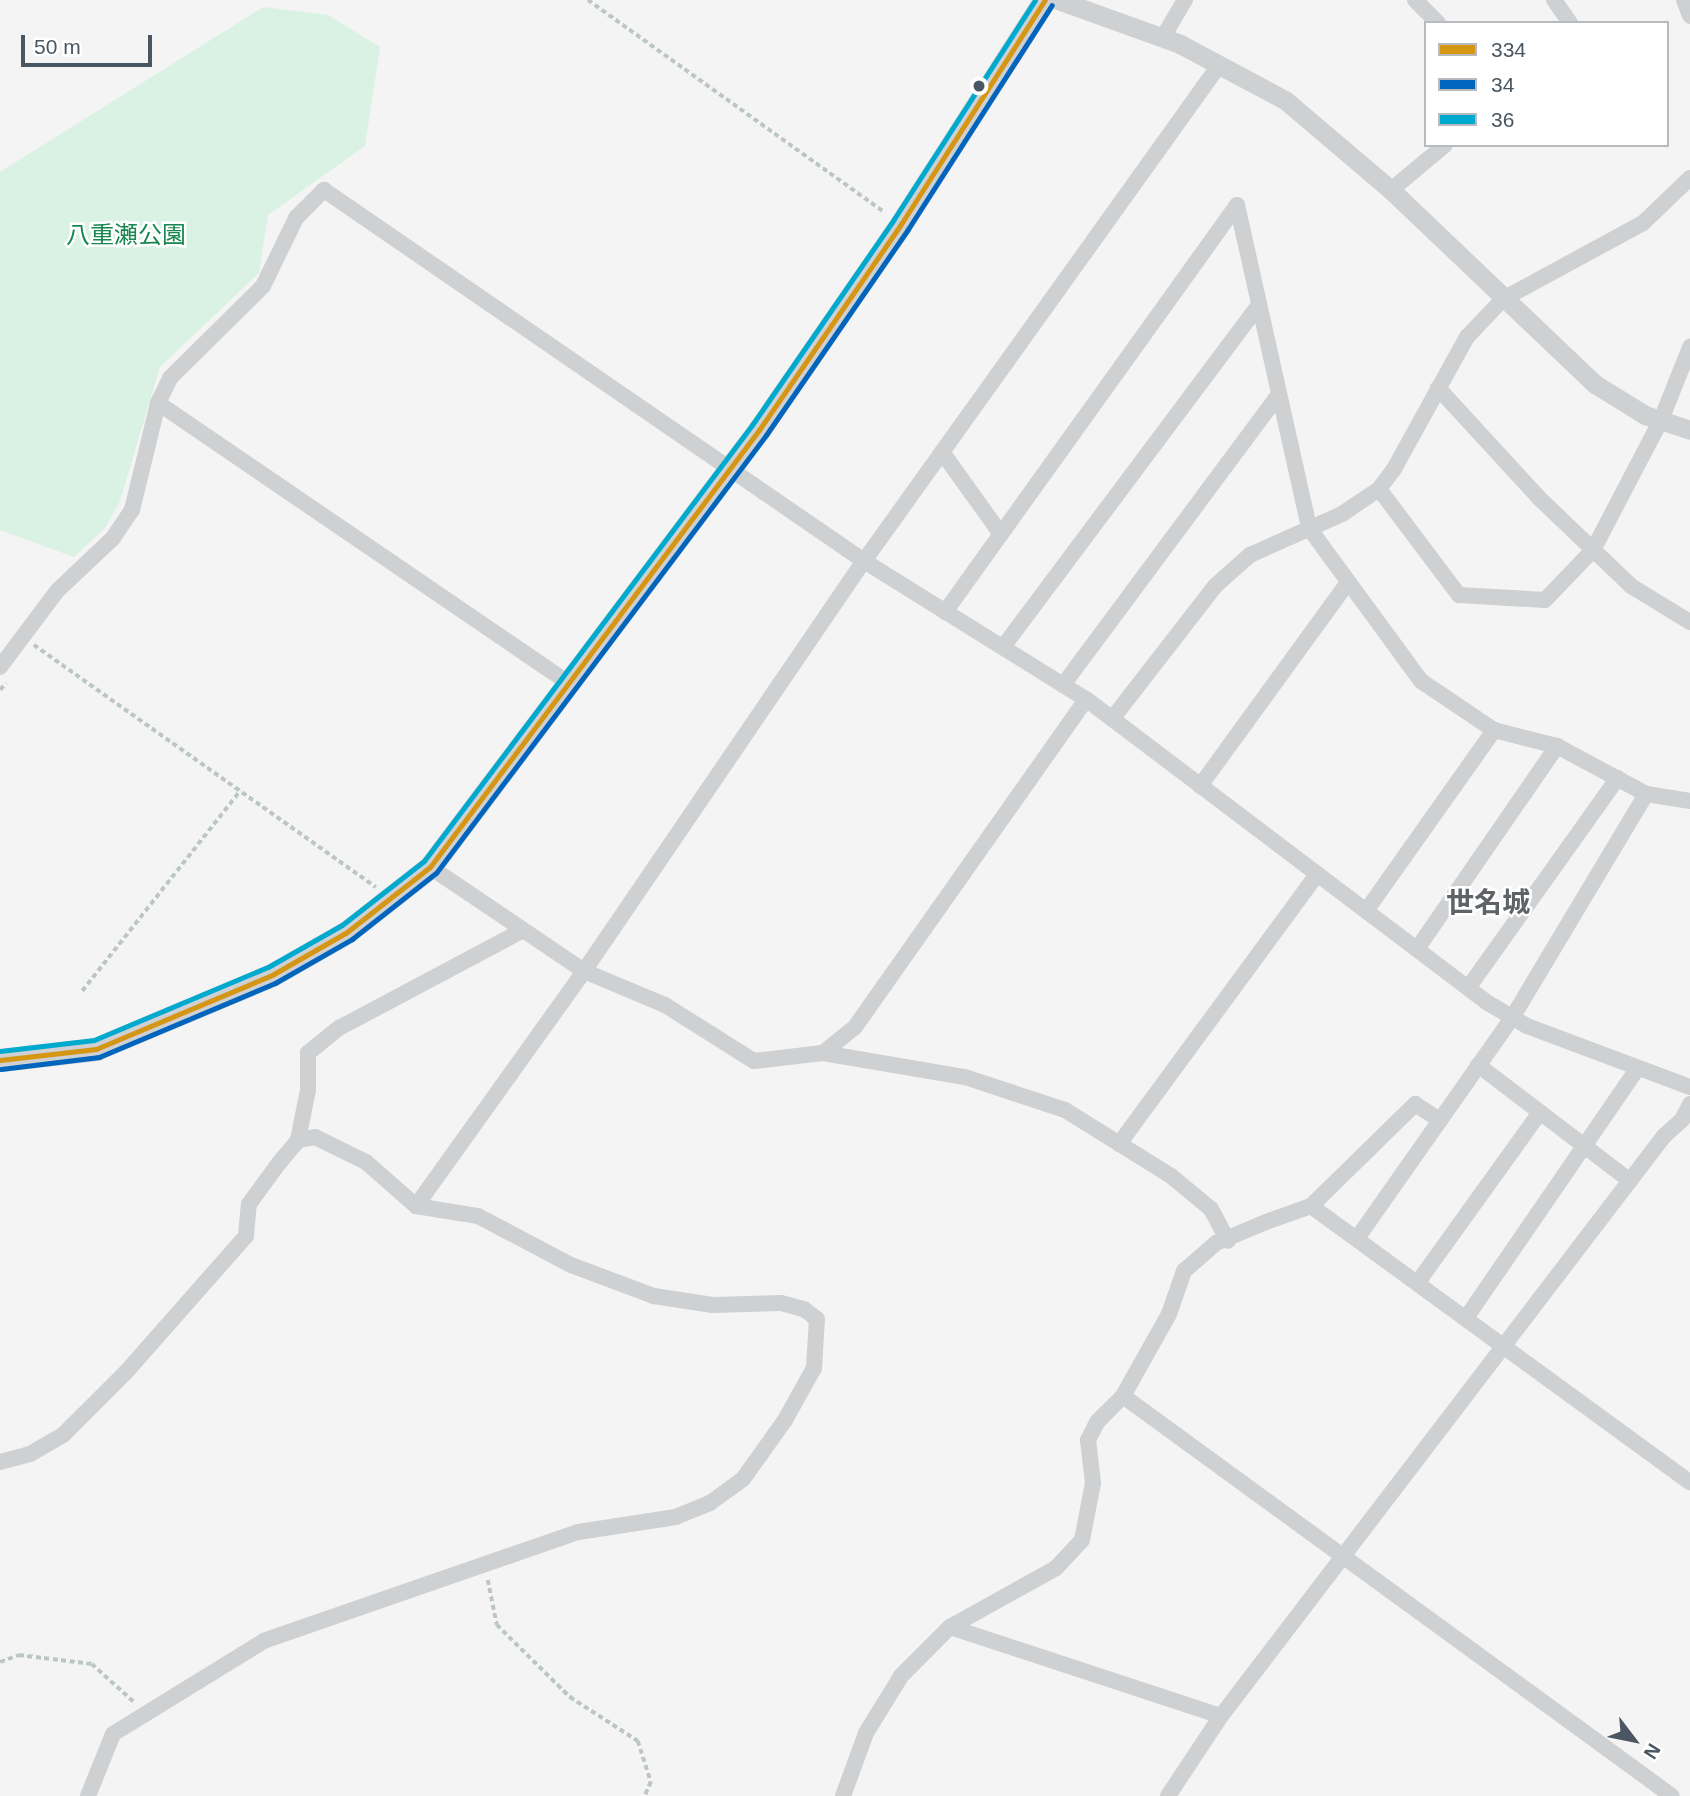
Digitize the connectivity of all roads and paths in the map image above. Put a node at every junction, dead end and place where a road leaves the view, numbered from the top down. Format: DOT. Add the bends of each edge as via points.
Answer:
graph roads {
  1 [pos="588,0"];
  2 [pos="1045,0"];
  3 [pos="1058,0"];
  4 [pos="1185,0"];
  5 [pos="1415,0"];
  6 [pos="1554,0"];
  7 [pos="1684,0"];
  8 [pos="1690,16"];
  9 [pos="1436,21"];
  10 [pos="1569,21"];
  11 [pos="1163,37"];
  12 [pos="1220,64"];
  13 [pos="1443,147"];
  14 [pos="1690,178"];
  15 [pos="1391,190"];
  16 [pos="901,224"];
  17 [pos="1503,299"];
  18 [pos="1259,305"];
  19 [pos="1690,346"];
  20 [pos="1438,388"];
  21 [pos="1279,394"];
  22 [pos="158,403"];
  23 [pos="1661,421"];
  24 [pos="1690,430"];
  25 [pos="942,452"];
  26 [pos="732,467"];
  27 [pos="1379,489"];
  28 [pos="1309,528"];
  29 [pos="1001,534"];
  30 [pos="1593,550"];
  31 [pos="864,561"];
  32 [pos="1348,582"];
  33 [pos="945,612"];
  34 [pos="1690,622"];
  35 [pos="23,637"];
  36 [pos="1003,647"];
  37 [pos="0,667"];
  38 [pos="568,683"];
  39 [pos="1063,685"];
  40 [pos="1086,699"];
  41 [pos="1112,719"];
  42 [pos="1493,730"];
  43 [pos="1557,746"];
  44 [pos="1618,778"];
  45 [pos="1200,786"];
  46 [pos="240,790"];
  47 [pos="1646,794"];
  48 [pos="1690,800"];
  49 [pos="430,867"];
  50 [pos="1317,874"];
  51 [pos="392,898"];
  52 [pos="1366,911"];
  53 [pos="523,930"];
  54 [pos="1417,949"];
  55 [pos="584,971"];
  56 [pos="1468,988"];
  57 [pos="82,991"];
  58 [pos="1512,1018"];
  59 [pos="823,1053"];
  60 [pos="0,1060"];
  61 [pos="1478,1065"];
  62 [pos="1639,1068"];
  63 [pos="1690,1087"];
  64 [pos="1690,1104"];
  65 [pos="1540,1112"];
  66 [pos="1440,1120"];
  67 [pos="1686,1123"];
  68 [pos="298,1140"];
  69 [pos="1119,1144"];
  70 [pos="1585,1146"];
  71 [pos="1630,1181"];
  72 [pos="416,1206"];
  73 [pos="1311,1206"];
  74 [pos="1358,1237"];
  75 [pos="1228,1241"];
  76 [pos="1418,1282"];
  77 [pos="1466,1318"];
  78 [pos="1504,1346"];
  79 [pos="1123,1396"];
  80 [pos="0,1462"];
  81 [pos="1690,1482"];
  82 [pos="1344,1555"];
  83 [pos="485,1564"];
  84 [pos="950,1627"];
  85 [pos="0,1662"];
  86 [pos="146,1713"];
  87 [pos="1221,1716"];
  88 [pos="88,1796"];
  89 [pos="645,1796"];
  90 [pos="843,1796"];
  91 [pos="1168,1796"];
  92 [pos="1672,1796"];
  1 -- 16 [label="path"];
  2 -- 16 [label="main road"];
  3 -- 11 [label="street"];
  4 -- 11 [label="street"];
  5 -- 9 [label="street"];
  6 -- 10 [label="street"];
  7 -- 8 [label="street"];
  11 -- 12 [label="street"];
  12 -- 15 [label="street" via="1284,100"];
  12 -- 25 [label="street"];
  13 -- 15 [label="street"];
  14 -- 17 [label="street" via="1643,223"];
  15 -- 17 [label="street"];
  16 -- 26 [label="main road"];
  17 -- 20 [label="street" via="1467,337"];
  17 -- 23 [label="street" via="1595,384 1620,403"];
  18 -- 21 [label="street"];
  18 -- 29 [label="street" via="1237,205"];
  18 -- 36 [label="street"];
  19 -- 23 [label="street"];
  20 -- 27 [label="street"];
  20 -- 30 [label="street"];
  21 -- 28 [label="street"];
  21 -- 39 [label="street"];
  22 -- 26 [label="street" via="170,378 263,286 296,218 324,190"];
  22 -- 35 [label="street" via="132,510 113,538 57,591"];
  22 -- 38 [label="street"];
  23 -- 24 [label="street"];
  23 -- 30 [label="street"];
  25 -- 29 [label="street"];
  25 -- 31 [label="street"];
  26 -- 31 [label="street"];
  26 -- 38 [label="main road"];
  27 -- 28 [label="street"];
  27 -- 30 [label="street" via="1459,595 1545,600"];
  28 -- 32 [label="street"];
  28 -- 41 [label="street" via="1250,555 1215,586"];
  29 -- 33 [label="street"];
  30 -- 34 [label="street" via="1631,586"];
  31 -- 33 [label="street"];
  31 -- 55 [label="street"];
  32 -- 42 [label="street" via="1420,681"];
  32 -- 45 [label="street"];
  33 -- 36 [label="street"];
  35 -- 37 [label="street"];
  35 -- 46 [label="path"];
  36 -- 39 [label="street"];
  38 -- 49 [label="main road"];
  39 -- 40 [label="street"];
  40 -- 41 [label="street"];
  40 -- 59 [label="street" via="855,1027"];
  41 -- 45 [label="street"];
  42 -- 43 [label="street"];
  42 -- 52 [label="street"];
  43 -- 44 [label="street"];
  43 -- 54 [label="street"];
  44 -- 47 [label="street"];
  44 -- 56 [label="street"];
  45 -- 50 [label="street"];
  46 -- 51 [label="path"];
  46 -- 57 [label="path"];
  47 -- 48 [label="street"];
  47 -- 58 [label="street"];
  49 -- 51 [label="main road"];
  49 -- 53 [label="street"];
  50 -- 52 [label="street"];
  50 -- 69 [label="street"];
  51 -- 60 [label="main road" via="283,969 134,1036 78,1053"];
  52 -- 54 [label="street"];
  53 -- 55 [label="street"];
  53 -- 68 [label="street" via="339,1028 308,1053 308,1090"];
  54 -- 56 [label="street"];
  55 -- 59 [label="street" via="665,1005 754,1061"];
  55 -- 72 [label="street"];
  56 -- 58 [label="street"];
  58 -- 61 [label="street"];
  58 -- 62 [label="street"];
  59 -- 69 [label="street" via="1007,1087 1065,1110"];
  61 -- 65 [label="street"];
  61 -- 66 [label="street"];
  62 -- 63 [label="street"];
  62 -- 70 [label="street"];
  64 -- 67 [label="street"];
  65 -- 70 [label="street"];
  65 -- 76 [label="street"];
  66 -- 73 [label="street" via="1415,1104"];
  66 -- 74 [label="street"];
  67 -- 71 [label="street"];
  68 -- 72 [label="street" via="315,1137 366,1162"];
  68 -- 80 [label="street" via="249,1203 246,1236 127,1371 64,1434 30,1454"];
  69 -- 75 [label="street" via="1171,1176 1211,1209"];
  70 -- 71 [label="street"];
  70 -- 77 [label="street"];
  71 -- 78 [label="street"];
  72 -- 83 [label="street" via="478,1216 571,1265 654,1296 712,1305 781,1304 804,1309 817,1319 814,1368 785,1420 743,1479 710,1503 676,1517 578,1532"];
  73 -- 74 [label="street"];
  73 -- 75 [label="street"];
  74 -- 76 [label="street"];
  75 -- 79 [label="street" via="1198,1255 1184,1271 1168,1314"];
  76 -- 77 [label="street"];
  77 -- 78 [label="street"];
  78 -- 81 [label="street"];
  78 -- 82 [label="street"];
  79 -- 82 [label="street"];
  79 -- 84 [label="street" via="1097,1422 1088,1440 1093,1483 1082,1540 1056,1568"];
  82 -- 87 [label="street"];
  82 -- 92 [label="street"];
  83 -- 86 [label="street" via="264,1642"];
  83 -- 89 [label="path" via="497,1625 570,1697 638,1741 651,1782"];
  84 -- 87 [label="street"];
  84 -- 90 [label="street" via="901,1676 866,1733"];
  85 -- 86 [label="path" via="19,1655 92,1664"];
  86 -- 88 [label="street" via="113,1734"];
  87 -- 91 [label="street"];
}
